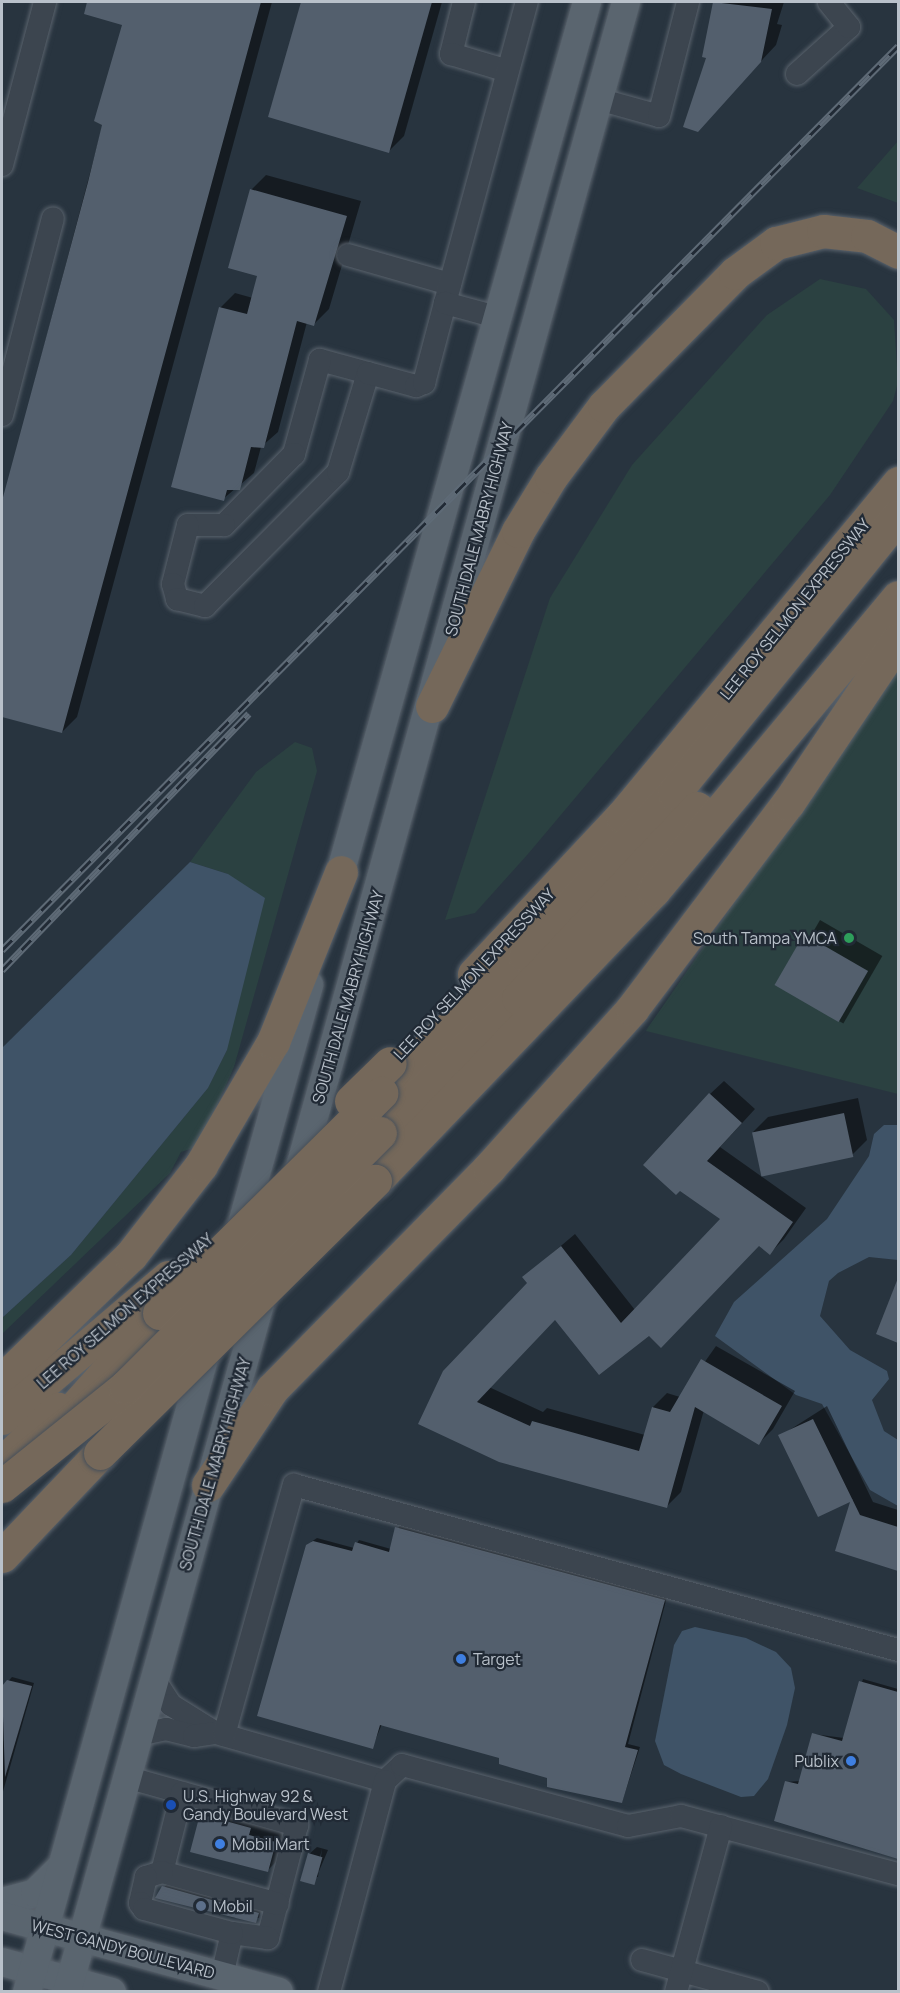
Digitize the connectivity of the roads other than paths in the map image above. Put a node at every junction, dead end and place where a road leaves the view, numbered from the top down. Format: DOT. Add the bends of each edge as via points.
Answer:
graph roads {
  1 [pos="45,2"];
  2 [pos="464,2"];
  3 [pos="527,2"];
  4 [pos="587,2"];
  5 [pos="626,2"];
  6 [pos="688,2"];
  7 [pos="829,2"];
  8 [pos="508,71"];
  9 [pos="797,74"];
  10 [pos="598,99"];
  11 [pos="7,126"];
  12 [pos="2,165"];
  13 [pos="53,218"];
  14 [pos="898,252"];
  15 [pos="348,255"];
  16 [pos="447,293"];
  17 [pos="497,317"];
  18 [pos="368,373"];
  19 [pos="2,415"];
  20 [pos="898,466"];
  21 [pos="898,483"];
  22 [pos="898,516"];
  23 [pos="835,558"];
  24 [pos="898,577"];
  25 [pos="898,597"];
  26 [pos="898,640"];
  27 [pos="432,706"];
  28 [pos="340,872"];
  29 [pos="386,1078"];
  30 [pos="159,1313"];
  31 [pos="2,1380"];
  32 [pos="2,1418"];
  33 [pos="2,1463"];
  34 [pos="208,1485"];
  35 [pos="2,1487"];
  36 [pos="2,1556"];
  37 [pos="898,1650"];
  38 [pos="154,1679"];
  39 [pos="220,1734"];
  40 [pos="138,1735"];
  41 [pos="126,1778"];
  42 [pos="385,1781"];
  43 [pos="182,1793"];
  44 [pos="721,1826"];
  45 [pos="62,1866"];
  46 [pos="162,1872"];
  47 [pos="898,1874"];
  48 [pos="2,1902"];
  49 [pos="278,1904"];
  50 [pos="2,1916"];
  51 [pos="45,1928"];
  52 [pos="232,1934"];
  53 [pos="82,1937"];
  54 [pos="642,1960"];
  55 [pos="2,1962"];
  56 [pos="222,1976"];
  57 [pos="30,1981"];
  58 [pos="679,1981"];
  59 [pos="69,1986"];
  60 [pos="112,1992"];
  61 [pos="279,1992"];
  62 [pos="329,1992"];
  63 [pos="758,1992"];
  1 -- 11 [label="street"];
  2 -- 8 [label="street" via="451,54"];
  3 -- 8 [label="street"];
  4 -- 17 [label="main road"];
  5 -- 10 [label="main road, SOUTH DALE MABRY HIGHWAY"];
  6 -- 10 [label="street" via="659,116"];
  7 -- 9 [label="street" via="849,27"];
  8 -- 16 [label="street"];
  10 -- 27 [label="main road, SOUTH DALE MABRY HIGHWAY"];
  11 -- 12 [label="street"];
  13 -- 19 [label="street"];
  14 -- 27 [label="highway" via="867,236 823,231 776,243 735,273 604,406 558,467 518,531"];
  15 -- 16 [label="street"];
  16 -- 17 [label="street"];
  16 -- 18 [label="street" via="424,384 416,386"];
  17 -- 28 [label="main road"];
  18 -- 18 [label="street" via="338,472 205,606 177,600 173,584 188,525 224,525 294,454 320,360"];
  20 -- 23 [label="highway"];
  21 -- 23 [label="highway, LEE ROY SELMON EXPRESSWAY"];
  22 -- 29 [label="highway" via="674,793 525,955"];
  23 -- 29 [label="highway, LEE ROY SELMON EXPRESSWAY" via="622,816"];
  24 -- 35 [label="highway, bridge" via="708,796 518,998 125,1387"];
  25 -- 36 [label="highway, bridge" via="784,741 654,890 375,1181 100,1453"];
  26 -- 34 [label="highway" via="774,822 632,1009 489,1168 272,1389"];
  27 -- 34 [label="main road, SOUTH DALE MABRY HIGHWAY"];
  28 -- 31 [label="highway" via="273,1042 207,1157 131,1255"];
  28 -- 45 [label="main road"];
  29 -- 30 [label="highway, bridge"];
  29 -- 32 [label="highway, LEE ROY SELMON EXPRESSWAY, bridge" via="168,1277"];
  30 -- 33 [label="highway"];
  30 -- 35 [label="highway"];
  34 -- 38 [label="main road, SOUTH DALE MABRY HIGHWAY"];
  37 -- 39 [label="street" via="294,1485"];
  38 -- 39 [label="street" via="171,1704"];
  38 -- 40 [label="main road, SOUTH DALE MABRY HIGHWAY"];
  39 -- 40 [label="street" via="194,1736 166,1729"];
  39 -- 42 [label="street"];
  40 -- 41 [label="main road, SOUTH DALE MABRY HIGHWAY"];
  41 -- 43 [label="street"];
  41 -- 53 [label="main road, SOUTH DALE MABRY HIGHWAY"];
  42 -- 44 [label="street" via="402,1765 628,1826 681,1816"];
  42 -- 62 [label="street"];
  43 -- 46 [label="street"];
  43 -- 49 [label="street" via="295,1822 299,1829"];
  44 -- 47 [label="street"];
  44 -- 58 [label="street"];
  45 -- 48 [label="main road" via="35,1893"];
  45 -- 51 [label="main road"];
  46 -- 49 [label="street"];
  46 -- 52 [label="street" via="146,1877 140,1903 144,1909"];
  49 -- 52 [label="street" via="267,1938"];
  50 -- 51 [label="main road, WEST GANDY BOULEVARD"];
  51 -- 53 [label="main road, WEST GANDY BOULEVARD"];
  51 -- 57 [label="main road"];
  52 -- 56 [label="street"];
  53 -- 56 [label="main road, WEST GANDY BOULEVARD"];
  53 -- 59 [label="main road, SOUTH DALE MABRY HIGHWAY"];
  54 -- 58 [label="street"];
  55 -- 57 [label="main road"];
  56 -- 61 [label="main road, WEST GANDY BOULEVARD"];
  57 -- 59 [label="main road"];
  58 -- 63 [label="street"];
  59 -- 60 [label="main road"];
}
